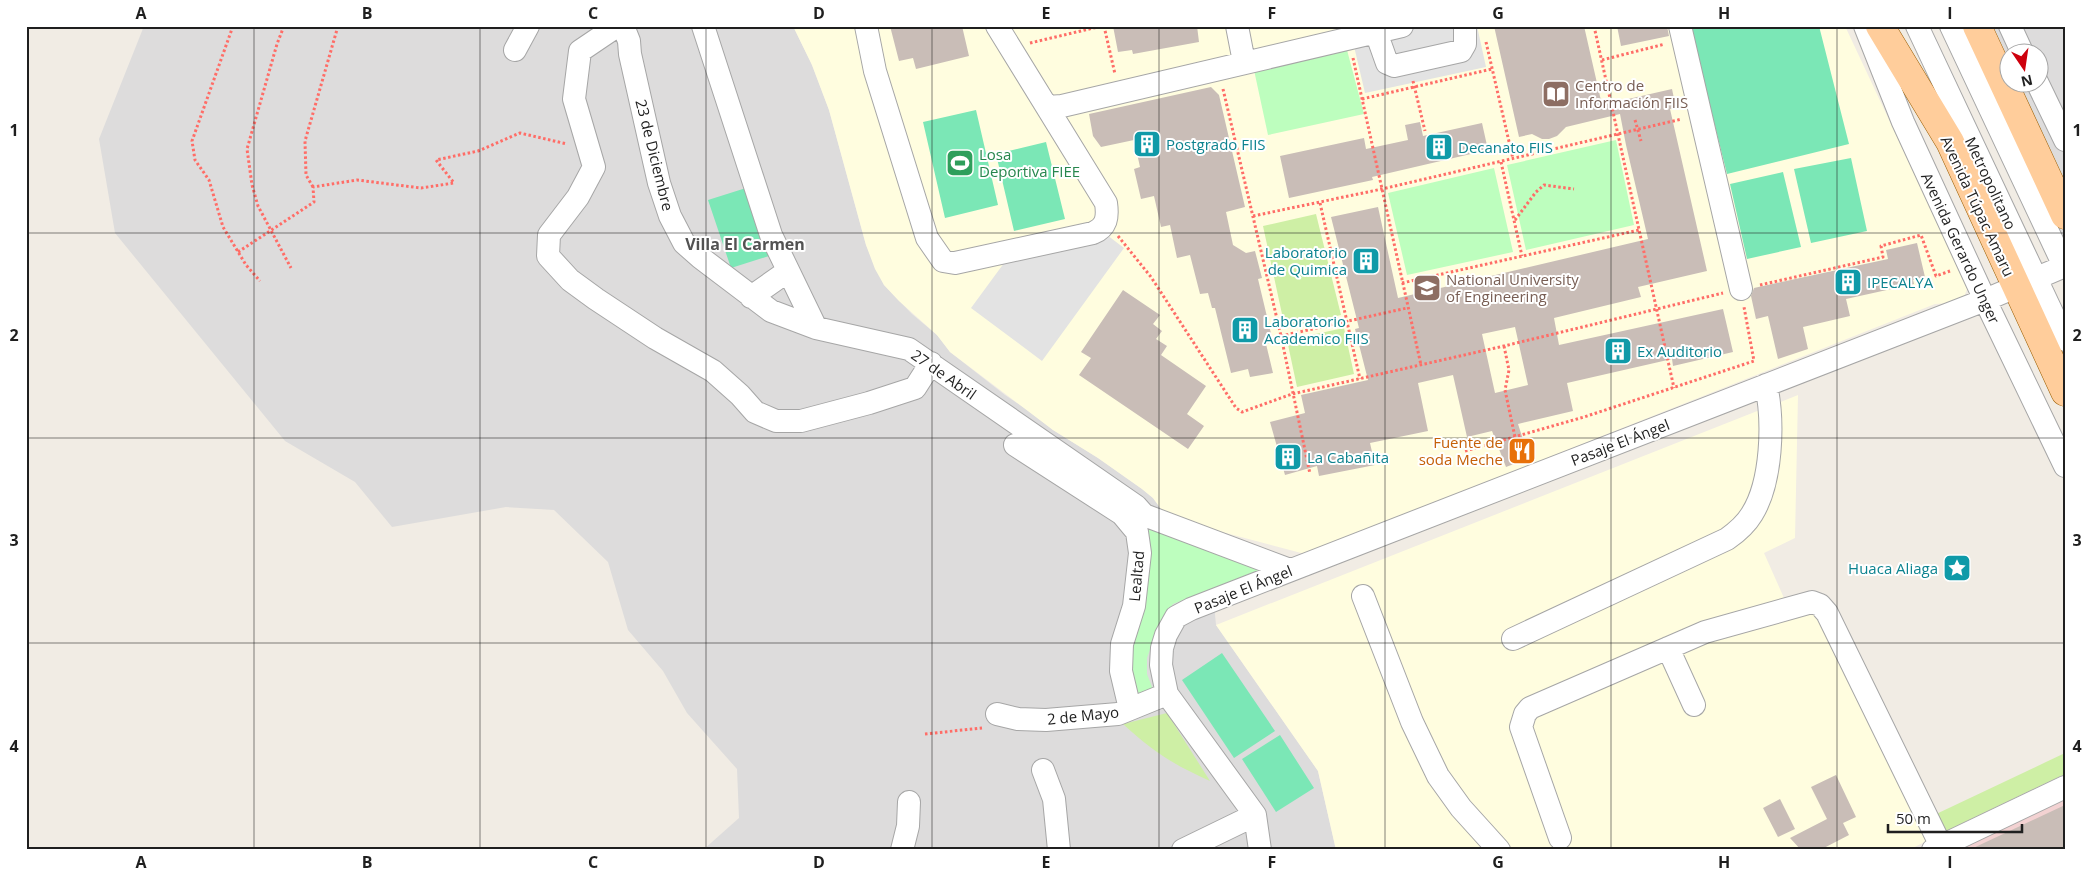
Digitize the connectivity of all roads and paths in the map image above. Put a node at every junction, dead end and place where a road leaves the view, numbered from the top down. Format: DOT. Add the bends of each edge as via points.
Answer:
graph roads {
  1 [pos="233,26"];
  2 [pos="284,26"];
  3 [pos="338,26"];
  4 [pos="528,26"];
  5 [pos="617,26"];
  6 [pos="623,26"];
  7 [pos="703,26"];
  8 [pos="866,26"];
  9 [pos="997,26"];
  10 [pos="1103,26"];
  11 [pos="1237,26"];
  12 [pos="1402,26"];
  13 [pos="1594,26"];
  14 [pos="1865,26"];
  15 [pos="1880,26"];
  16 [pos="1917,26"];
  17 [pos="1951,26"];
  18 [pos="1977,26"];
  19 [pos="2010,26"];
  20 [pos="1475,31"];
  21 [pos="1376,32"];
  22 [pos="1681,33"];
  23 [pos="1349,38"];
  24 [pos="2017,42"];
  25 [pos="1024,44"];
  26 [pos="515,50"];
  27 [pos="1602,60"];
  28 [pos="1244,62"];
  29 [pos="1409,63"];
  30 [pos="1218,69"];
  31 [pos="1492,69"];
  32 [pos="1116,80"];
  33 [pos="1414,87"];
  34 [pos="2046,92"];
  35 [pos="1362,99"];
  36 [pos="2057,105"];
  37 [pos="1047,107"];
  38 [pos="1700,115"];
  39 [pos="1636,120"];
  40 [pos="1638,130"];
  41 [pos="1425,131"];
  42 [pos="1619,135"];
  43 [pos="2065,140"];
  44 [pos="1641,141"];
  45 [pos="590,150"];
  46 [pos="1513,159"];
  47 [pos="1501,162"];
  48 [pos="313,187"];
  49 [pos="1382,188"];
  50 [pos="1574,189"];
  51 [pos="1320,202"];
  52 [pos="2065,215"];
  53 [pos="1253,216"];
  54 [pos="1514,221"];
  55 [pos="1106,222"];
  56 [pos="1640,230"];
  57 [pos="271,231"];
  58 [pos="238,252"];
  59 [pos="1522,256"];
  60 [pos="1967,263"];
  61 [pos="2064,267"];
  62 [pos="291,268"];
  63 [pos="788,271"];
  64 [pos="260,281"];
  65 [pos="1402,283"];
  66 [pos="2026,283"];
  67 [pos="1741,289"];
  68 [pos="751,297"];
  69 [pos="1985,300"];
  70 [pos="1408,308"];
  71 [pos="1656,309"];
  72 [pos="1348,322"];
  73 [pos="816,328"];
  74 [pos="1281,336"];
  75 [pos="2065,340"];
  76 [pos="1504,346"];
  77 [pos="931,363"];
  78 [pos="1421,365"];
  79 [pos="1360,379"];
  80 [pos="1766,385"];
  81 [pos="1674,388"];
  82 [pos="2065,392"];
  83 [pos="1292,394"];
  84 [pos="1515,437"];
  85 [pos="1015,445"];
  86 [pos="1465,451"];
  87 [pos="2065,466"];
  88 [pos="1310,474"];
  89 [pos="1290,570"];
  90 [pos="1362,596"];
  91 [pos="1513,639"];
  92 [pos="1668,648"];
  93 [pos="1167,694"];
  94 [pos="1694,705"];
  95 [pos="1130,709"];
  96 [pos="996,714"];
  97 [pos="926,734"];
  98 [pos="1043,770"];
  99 [pos="2065,787"];
  100 [pos="909,802"];
  101 [pos="1255,815"];
  102 [pos="1560,838"];
  103 [pos="1937,848"];
  104 [pos="902,850"];
  105 [pos="1060,850"];
  106 [pos="1184,850"];
  107 [pos="1260,850"];
  108 [pos="1499,850"];
  1 -- 58 [label="path" via="192,141 195,160 209,180 224,227"];
  2 -- 57 [label="path" via="247,149 258,206"];
  3 -- 48 [label="path" via="305,142 306,175"];
  4 -- 26 [label="street"];
  5 -- 45 [label="street" via="580,51 574,99"];
  6 -- 68 [label="street, 23 de Diciembre" via="659,183 670,216 684,243"];
  7 -- 63 [label="street" via="771,235"];
  8 -- 55 [label="street" via="875,71 926,238 943,261 954,263 1093,233"];
  9 -- 37 [label="street"];
  10 -- 25 [label="path"];
  10 -- 32 [label="path"];
  11 -- 28 [label="street"];
  12 -- 21 [label="street"];
  13 -- 27 [label="path"];
  14 -- 60 [label="street, Avenida Gerardo Unger" via="1903,122"];
  15 -- 66 [label="main road, Avenida Túpac Amaru" via="1950,142"];
  16 -- 66 [label="street, Metropolitano"];
  17 -- 61 [label="street, Metropolitano"];
  18 -- 52 [label="main road"];
  19 -- 24 [label="street"];
  20 -- 29 [label="street" via="1462,51"];
  20 -- 31 [label="path"];
  21 -- 23 [label="street"];
  21 -- 29 [label="street" via="1387,63 1394,66"];
  22 -- 27 [label="path"];
  22 -- 38 [label="street"];
  23 -- 28 [label="street"];
  23 -- 35 [label="path"];
  27 -- 42 [label="path"];
  28 -- 30 [label="street"];
  29 -- 33 [label="path"];
  30 -- 37 [label="street"];
  30 -- 53 [label="path"];
  31 -- 33 [label="path"];
  31 -- 46 [label="path"];
  33 -- 35 [label="path"];
  33 -- 41 [label="path"];
  34 -- 36 [label="street"];
  35 -- 49 [label="path"];
  36 -- 43 [label="street"];
  37 -- 55 [label="street" via="1106,203"];
  38 -- 40 [label="path"];
  38 -- 67 [label="street"];
  39 -- 40 [label="path"];
  40 -- 42 [label="path"];
  40 -- 44 [label="path"];
  42 -- 46 [label="path"];
  42 -- 56 [label="path"];
  45 -- 48 [label="path" via="520,132 478,151 436,160 454,183 421,188 357,180"];
  45 -- 77 [label="street" via="594,167 578,197 549,235 548,256 570,280 596,299 713,371 755,412 776,422 801,420 869,403 915,388"];
  46 -- 47 [label="path"];
  47 -- 49 [label="path"];
  47 -- 54 [label="path"];
  48 -- 57 [label="path" via="314,202"];
  49 -- 51 [label="path"];
  49 -- 65 [label="path"];
  50 -- 54 [label="path" via="1544,185"];
  51 -- 53 [label="path"];
  51 -- 72 [label="path"];
  53 -- 74 [label="path"];
  54 -- 59 [label="path"];
  55 -- 83 [label="path" via="1151,277 1236,408 1246,411"];
  56 -- 59 [label="path"];
  56 -- 71 [label="path"];
  57 -- 58 [label="path"];
  57 -- 62 [label="path"];
  58 -- 64 [label="path"];
  59 -- 65 [label="path"];
  60 -- 67 [label="path" via="1936,276 1922,235 1881,246 1883,257"];
  60 -- 69 [label="street, Avenida Gerardo Unger"];
  61 -- 66 [label="street, Pasaje El Ángel"];
  63 -- 68 [label="street"];
  63 -- 73 [label="street"];
  65 -- 70 [label="path"];
  66 -- 69 [label="street, Pasaje El Ángel"];
  66 -- 75 [label="street, Metropolitano"];
  66 -- 82 [label="main road, Avenida Túpac Amaru"];
  67 -- 71 [label="path"];
  67 -- 81 [label="path" via="1754,361"];
  68 -- 73 [label="street, 23 de Diciembre" via="771,311"];
  69 -- 80 [label="street, Pasaje El Ángel"];
  69 -- 87 [label="street, Avenida Gerardo Unger"];
  70 -- 72 [label="path"];
  70 -- 78 [label="path"];
  71 -- 76 [label="path"];
  71 -- 81 [label="path"];
  72 -- 74 [label="path"];
  72 -- 79 [label="path"];
  73 -- 77 [label="street, 27 de Abril" via="909,349"];
  74 -- 83 [label="path"];
  76 -- 78 [label="path"];
  76 -- 84 [label="path" via="1509,370 1505,390"];
  77 -- 89 [label="street, 27 de Abril" via="1136,506 1144,515"];
  78 -- 79 [label="path"];
  79 -- 83 [label="path"];
  80 -- 89 [label="street, Pasaje El Ángel"];
  80 -- 91 [label="street" via="1771,421 1768,459 1757,505 1745,524 1727,539"];
  81 -- 84 [label="path"];
  83 -- 88 [label="path"];
  84 -- 86 [label="path"];
  85 -- 95 [label="street, Lealtad" via="1122,514 1137,532 1140,553 1134,606 1122,644 1120,671"];
  89 -- 93 [label="street, Pasaje El Ángel" via="1191,608 1176,617 1162,648 1161,665"];
  90 -- 108 [label="street" via="1412,722 1438,776 1461,808"];
  92 -- 94 [label="street"];
  92 -- 102 [label="street" via="1530,708 1525,714 1523,734"];
  92 -- 103 [label="street" via="1704,632 1802,604 1812,602 1820,605 1827,613"];
  93 -- 95 [label="street, 2 de Mayo"];
  93 -- 101 [label="street"];
  95 -- 96 [label="street, 2 de Mayo" via="1118,714 1046,720"];
  96 -- 97 [label="path" via="992,727"];
  98 -- 105 [label="street" via="1054,799"];
  99 -- 103 [label="street"];
  100 -- 104 [label="street"];
  101 -- 106 [label="street"];
  101 -- 107 [label="street"];
}
